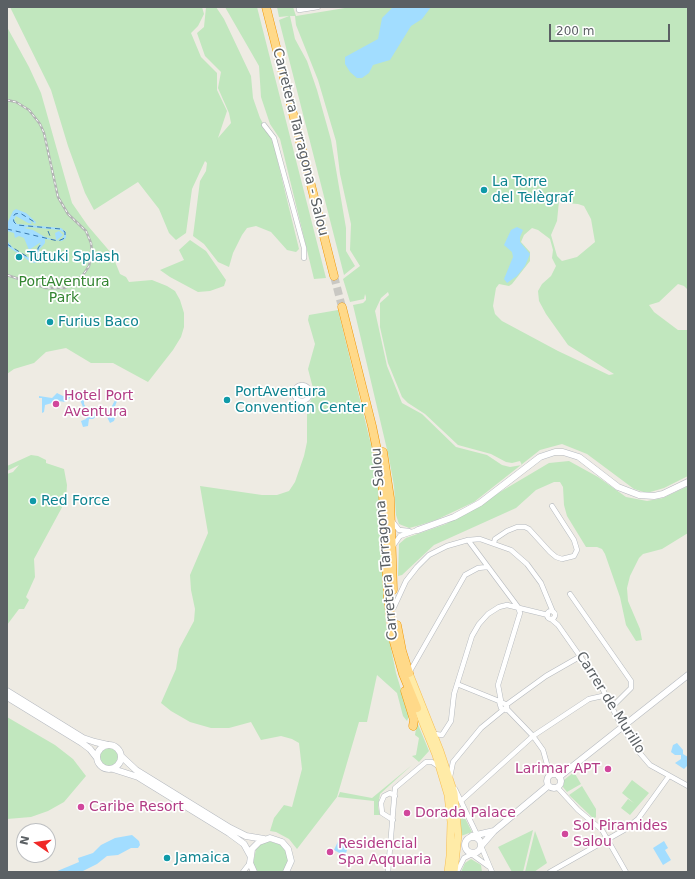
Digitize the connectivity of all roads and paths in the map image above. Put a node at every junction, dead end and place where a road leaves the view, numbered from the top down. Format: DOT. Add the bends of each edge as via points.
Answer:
graph roads {
  1 [pos="266,7"];
  2 [pos="272,7"];
  3 [pos="318,7"];
  4 [pos="299,8"];
  5 [pos="264,125"];
  6 [pos="304,258"];
  7 [pos="688,482"];
  8 [pos="552,506"];
  9 [pos="391,518"];
  10 [pos="418,530"];
  11 [pos="468,540"];
  12 [pos="494,543"];
  13 [pos="392,550"];
  14 [pos="487,567"];
  15 [pos="393,586"];
  16 [pos="404,586"];
  17 [pos="570,594"];
  18 [pos="394,606"];
  19 [pos="518,607"];
  20 [pos="551,615"];
  21 [pos="394,642"];
  22 [pos="581,656"];
  23 [pos="409,673"];
  24 [pos="688,675"];
  25 [pos="457,684"];
  26 [pos="7,691"];
  27 [pos="607,695"];
  28 [pos="7,697"];
  29 [pos="500,701"];
  30 [pos="613,706"];
  31 [pos="417,708"];
  32 [pos="505,708"];
  33 [pos="413,726"];
  34 [pos="622,727"];
  35 [pos="432,730"];
  36 [pos="533,736"];
  37 [pos="108,745"];
  38 [pos="121,756"];
  39 [pos="97,758"];
  40 [pos="440,768"];
  41 [pos="113,769"];
  42 [pos="550,775"];
  43 [pos="669,776"];
  44 [pos="559,777"];
  45 [pos="451,781"];
  46 [pos="548,786"];
  47 [pos="688,786"];
  48 [pos="558,787"];
  49 [pos="395,796"];
  50 [pos="461,801"];
  51 [pos="393,820"];
  52 [pos="451,822"];
  53 [pos="494,831"];
  54 [pos="264,839"];
  55 [pos="476,839"];
  56 [pos="608,840"];
  57 [pos="458,844"];
  58 [pos="471,853"];
  59 [pos="250,855"];
  60 [pos="450,856"];
  61 [pos="291,858"];
  62 [pos="250,863"];
  63 [pos="491,870"];
  64 [pos="243,872"];
  65 [pos="254,872"];
  66 [pos="286,872"];
  67 [pos="294,872"];
  68 [pos="388,872"];
  69 [pos="448,872"];
  70 [pos="454,872"];
  71 [pos="457,872"];
  72 [pos="550,872"];
  73 [pos="626,872"];
  1 -- 2 [label="highway, Carretera Tarragona - Salou" via="337,276"];
  3 -- 4 [label="street"];
  5 -- 6 [label="street" via="276,144 304,248"];
  7 -- 10 [label="street" via="663,494 639,495 618,487 579,457 555,452 540,457 480,504"];
  8 -- 12 [label="street" via="574,540 577,550 574,556 562,559 556,557 525,527 507,531 495,539"];
  9 -- 10 [label="street" via="399,530"];
  9 -- 13 [label="highway, Carretera Tarragona - Salou"];
  9 -- 21 [label="highway, Carretera Tarragona - Salou" via="386,466 378,426 345,306 382,474 388,599"];
  10 -- 13 [label="street" via="400,536"];
  11 -- 12 [label="street, Carrer de Murillo" via="480,539"];
  11 -- 14 [label="street"];
  11 -- 16 [label="street, Carrer de Murillo" via="438,549 429,555"];
  12 -- 20 [label="street, Carrer de Murillo" via="511,550 527,564 541,583"];
  13 -- 15 [label="highway, Carretera Tarragona - Salou"];
  14 -- 19 [label="street"];
  14 -- 23 [label="street" via="478,568 465,575"];
  15 -- 16 [label="street" via="398,589"];
  15 -- 18 [label="highway, Carretera Tarragona - Salou"];
  16 -- 18 [label="street, Carrer de Murillo"];
  17 -- 30 [label="street" via="631,680 631,688"];
  18 -- 23 [label="highway, Carretera Tarragona - Salou" via="402,651"];
  19 -- 20 [label="street"];
  19 -- 25 [label="street" via="499,607 479,624 472,636"];
  19 -- 29 [label="street" via="520,613 498,685"];
  20 -- 22 [label="street, Carrer de Murillo"];
  21 -- 31 [label="highway, Carretera Tarragona - Salou" via="403,674"];
  21 -- 33 [label="highway" via="395,656 414,720"];
  22 -- 27 [label="street, Carrer de Murillo"];
  22 -- 32 [label="street" via="546,676"];
  23 -- 35 [label="main road, Carretera Tarragona - Salou"];
  24 -- 34 [label="street"];
  25 -- 29 [label="street"];
  25 -- 35 [label="street" via="451,721 442,735 435,734"];
  26 -- 37 [label="street" via="83,738"];
  27 -- 30 [label="street, Carrer de Murillo"];
  27 -- 36 [label="street" via="589,699"];
  28 -- 39 [label="street" via="82,743"];
  29 -- 32 [label="street"];
  30 -- 34 [label="street, Carrer de Murillo"];
  31 -- 40 [label="main road, Carretera Tarragona - Salou"];
  32 -- 36 [label="street"];
  32 -- 45 [label="street" via="481,728 453,762"];
  34 -- 43 [label="street, Carrer de Murillo" via="650,765"];
  34 -- 44 [label="street"];
  35 -- 45 [label="main road, Carretera Tarragona - Salou"];
  36 -- 42 [label="street" via="542,750"];
  36 -- 50 [label="street"];
  37 -- 38 [label="street" via="117,747"];
  37 -- 39 [label="street" via="99,749"];
  38 -- 41 [label="street" via="119,764"];
  38 -- 54 [label="street" via="136,770 237,832"];
  39 -- 41 [label="street" via="103,768"];
  40 -- 49 [label="street" via="436,763 426,762 395,788"];
  40 -- 52 [label="main road, Carretera Tarragona - Salou" via="448,795"];
  41 -- 59 [label="street" via="129,773 229,833 244,844"];
  42 -- 44 [label="street" via="555,774"];
  42 -- 46 [label="street" via="547,780"];
  43 -- 47 [label="street, Carrer de Murillo"];
  43 -- 56 [label="street" via="638,819"];
  44 -- 48 [label="street"];
  45 -- 50 [label="street"];
  45 -- 57 [label="main road, Carretera Tarragona - Salou" via="458,822"];
  46 -- 48 [label="street"];
  46 -- 53 [label="street"];
  48 -- 56 [label="street" via="578,810 602,830"];
  49 -- 51 [label="street"];
  49 -- 51 [label="street" via="390,793 384,796 381,803 382,813"];
  50 -- 55 [label="street"];
  51 -- 68 [label="street"];
  52 -- 57 [label="street"];
  52 -- 60 [label="main road, Carretera Tarragona - Salou"];
  53 -- 55 [label="street"];
  53 -- 55 [label="street"];
  54 -- 59 [label="street" via="254,846"];
  54 -- 61 [label="street" via="282,842"];
  55 -- 57 [label="street"];
  55 -- 58 [label="street"];
  55 -- 58 [label="street" via="465,844"];
  55 -- 63 [label="street"];
  56 -- 72 [label="street"];
  56 -- 73 [label="street"];
  57 -- 58 [label="street"];
  57 -- 60 [label="street"];
  57 -- 70 [label="main road, Carretera Tarragona - Salou"];
  58 -- 63 [label="street"];
  58 -- 71 [label="street" via="462,860"];
  59 -- 62 [label="street"];
  60 -- 69 [label="main road, Carretera Tarragona - Salou"];
  61 -- 66 [label="street"];
  61 -- 67 [label="street"];
  62 -- 64 [label="street"];
  62 -- 65 [label="street"];
}
